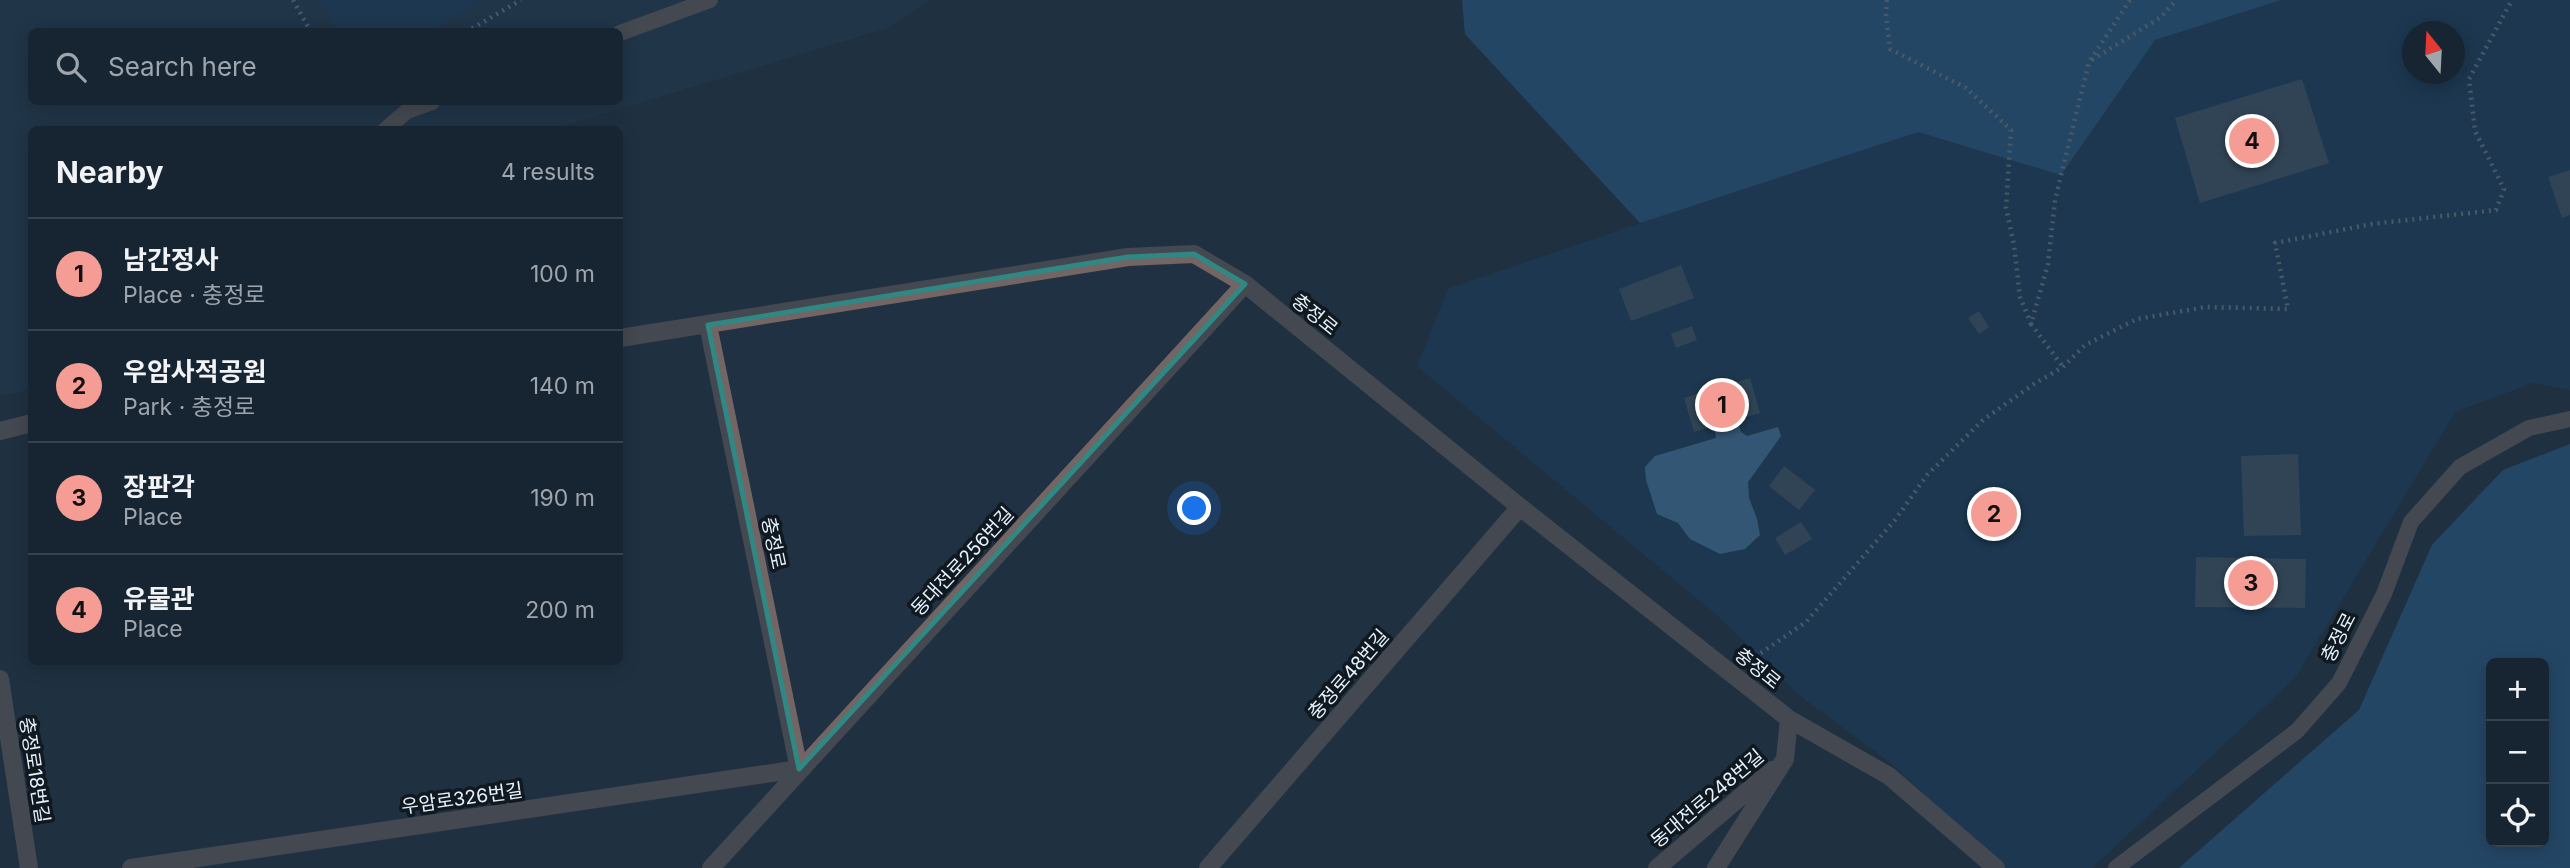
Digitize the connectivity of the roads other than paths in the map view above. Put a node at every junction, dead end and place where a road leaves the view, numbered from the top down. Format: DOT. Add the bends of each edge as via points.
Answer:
graph roads {
  1 [pos="710,0"];
  2 [pos="623,32"];
  3 [pos="424,105"];
  4 [pos="390,126"];
  5 [pos="1245,284"];
  6 [pos="708,325"];
  7 [pos="623,338"];
  8 [pos="2570,419"];
  9 [pos="28,424"];
  10 [pos="0,431"];
  11 [pos="1520,507"];
  12 [pos="0,679"];
  13 [pos="1789,719"];
  14 [pos="1785,759"];
  15 [pos="799,769"];
  16 [pos="29,868"];
  17 [pos="131,868"];
  18 [pos="711,868"];
  19 [pos="1208,868"];
  20 [pos="1657,868"];
  21 [pos="1716,868"];
  22 [pos="1996,868"];
  23 [pos="2116,868"];
  1 -- 2 [label="lane"];
  3 -- 4 [label="lane" via="407,111"];
  5 -- 6 [label="street, 충정로" via="1194,254 1128,257"];
  5 -- 11 [label="street, 충정로"];
  5 -- 15 [label="street, 동대전로256번길"];
  6 -- 7 [label="street, 충정로"];
  6 -- 15 [label="street, 충정로"];
  8 -- 23 [label="lane, 충정로" via="2529,428 2460,467 2411,522 2384,594 2339,683 2297,730"];
  9 -- 10 [label="street"];
  11 -- 13 [label="street, 충정로"];
  11 -- 19 [label="street, 충정로48번길"];
  12 -- 16 [label="street, 충정로18번길"];
  13 -- 14 [label="street"];
  13 -- 22 [label="street, 충정로" via="1889,776"];
  14 -- 20 [label="street, 동대전로248번길"];
  14 -- 21 [label="street"];
  15 -- 17 [label="street, 우암로326번길"];
  15 -- 18 [label="street, 동대전로256번길"];
}
